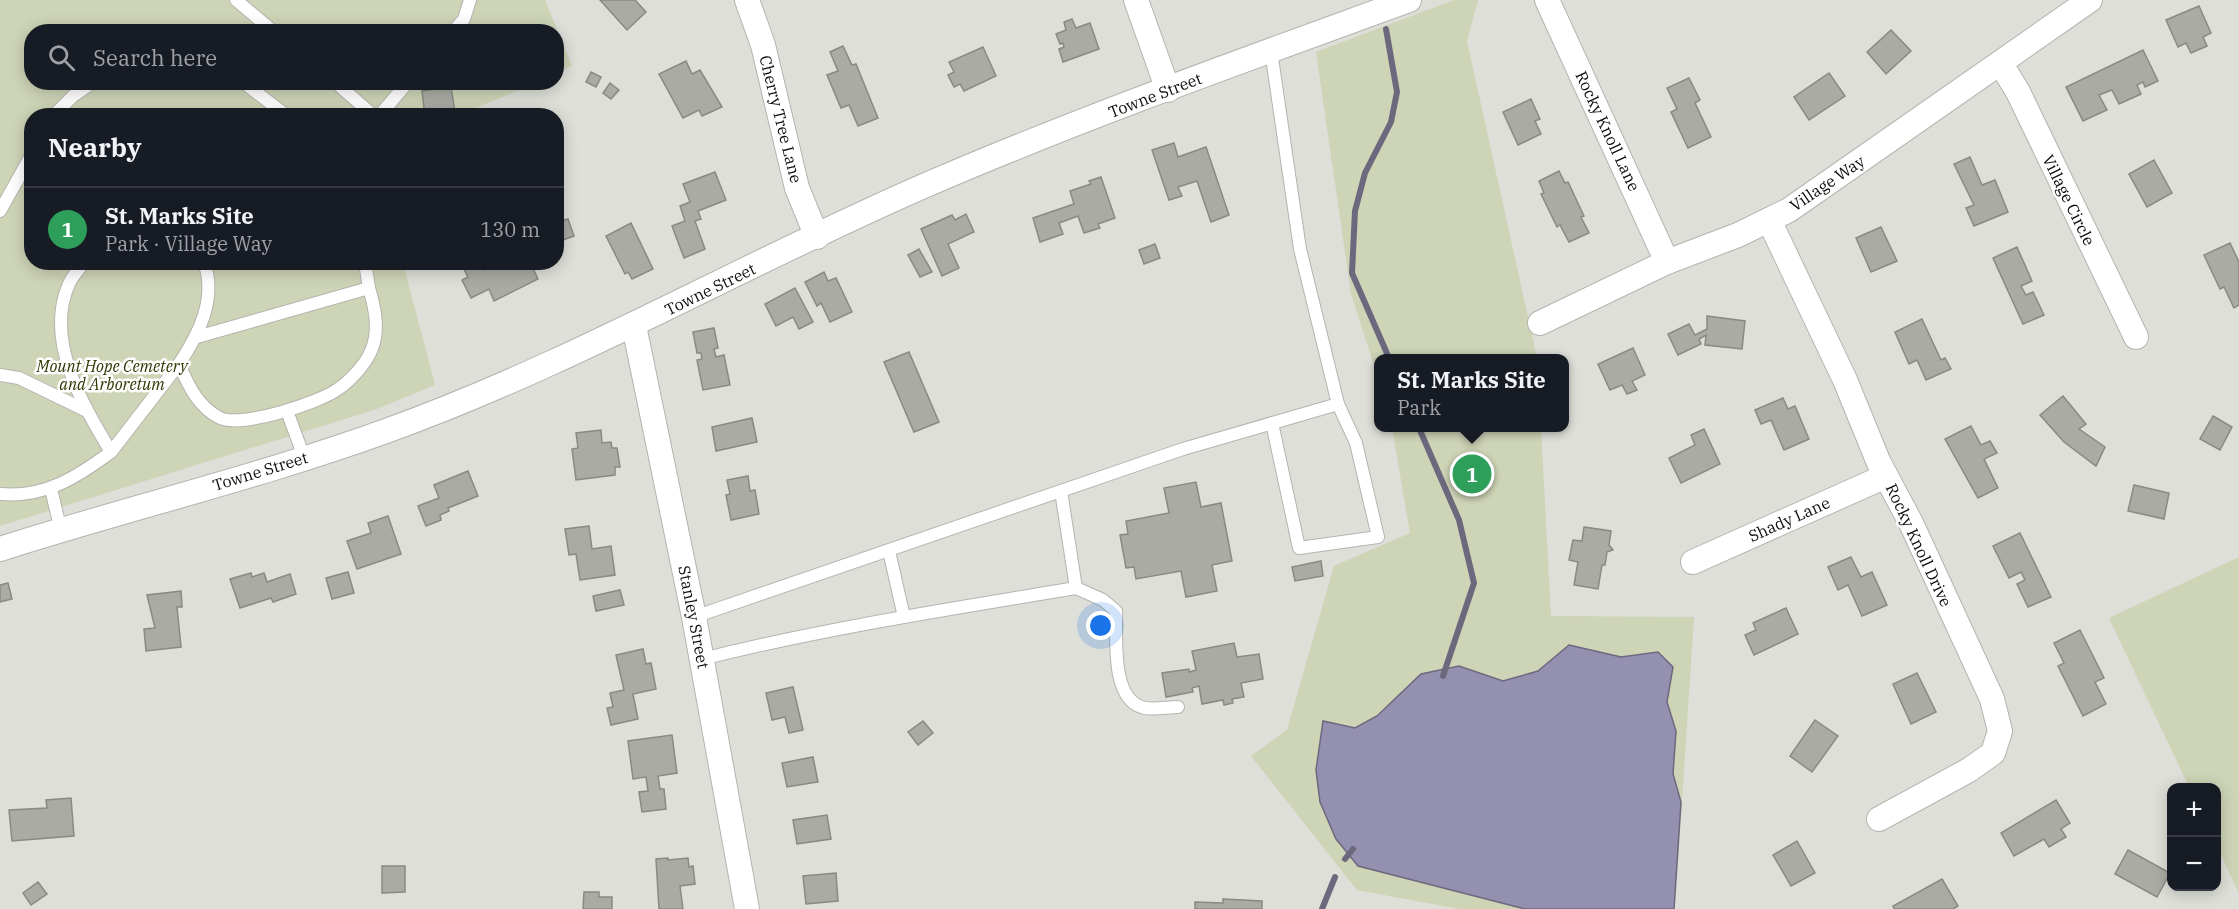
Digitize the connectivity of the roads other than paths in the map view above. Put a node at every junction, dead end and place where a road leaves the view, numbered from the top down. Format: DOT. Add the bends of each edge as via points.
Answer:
graph roads {
  1 [pos="236,0"];
  2 [pos="470,0"];
  3 [pos="747,0"];
  4 [pos="1136,0"];
  5 [pos="1409,0"];
  6 [pos="1547,0"];
  7 [pos="2090,0"];
  8 [pos="264,24"];
  9 [pos="460,24"];
  10 [pos="1271,51"];
  11 [pos="2001,64"];
  12 [pos="82,90"];
  13 [pos="253,90"];
  14 [pos="344,90"];
  15 [pos="401,90"];
  16 [pos="1168,90"];
  17 [pos="61,108"];
  18 [pos="277,108"];
  19 [pos="365,108"];
  20 [pos="386,108"];
  21 [pos="24,168"];
  22 [pos="0,211"];
  23 [pos="1769,220"];
  24 [pos="817,237"];
  25 [pos="1667,262"];
  26 [pos="78,270"];
  27 [pos="206,270"];
  28 [pos="366,270"];
  29 [pos="369,288"];
  30 [pos="1540,323"];
  31 [pos="634,326"];
  32 [pos="197,337"];
  33 [pos="2136,337"];
  34 [pos="179,364"];
  35 [pos="0,375"];
  36 [pos="1338,404"];
  37 [pos="87,411"];
  38 [pos="287,411"];
  39 [pos="1272,423"];
  40 [pos="111,452"];
  41 [pos="304,457"];
  42 [pos="1886,476"];
  43 [pos="51,489"];
  44 [pos="1061,491"];
  45 [pos="0,494"];
  46 [pos="61,531"];
  47 [pos="0,549"];
  48 [pos="889,551"];
  49 [pos="1692,562"];
  50 [pos="1076,588"];
  51 [pos="694,617"];
  52 [pos="904,617"];
  53 [pos="702,659"];
  54 [pos="1178,707"];
  55 [pos="1879,819"];
  56 [pos="747,909"];
  1 -- 8 [label="lane"];
  2 -- 9 [label="lane"];
  3 -- 24 [label="street, Cherry Tree Lane" via="763,45 797,188"];
  4 -- 16 [label="street"];
  5 -- 10 [label="street, Towne Street"];
  6 -- 25 [label="street, Rocky Knoll Lane"];
  7 -- 11 [label="street, Village Way"];
  10 -- 16 [label="street, Towne Street"];
  10 -- 36 [label="lane" via="1300,249"];
  11 -- 23 [label="street, Village Way"];
  11 -- 33 [label="street, Village Circle"];
  12 -- 17 [label="lane"];
  13 -- 18 [label="lane"];
  14 -- 19 [label="lane"];
  15 -- 20 [label="lane"];
  16 -- 24 [label="street, Towne Street" via="931,183"];
  21 -- 22 [label="lane"];
  23 -- 25 [label="street, Village Way"];
  23 -- 42 [label="street, Rocky Knoll Drive"];
  24 -- 31 [label="street, Towne Street"];
  25 -- 30 [label="street, Village Way"];
  26 -- 37 [label="lane" via="68,285 62,311 63,340 71,374"];
  27 -- 32 [label="lane" via="208,302"];
  28 -- 29 [label="lane"];
  29 -- 32 [label="lane"];
  29 -- 38 [label="lane" via="376,333 371,351 356,373 337,390"];
  31 -- 41 [label="street, Towne Street" via="430,414"];
  31 -- 51 [label="street, Stanley Street"];
  32 -- 34 [label="lane"];
  34 -- 38 [label="lane" via="189,387 206,409 221,419 235,422"];
  34 -- 40 [label="lane"];
  35 -- 37 [label="lane" via="19,378"];
  36 -- 39 [label="lane"];
  36 -- 39 [label="lane" via="1356,443 1378,537 1299,548"];
  37 -- 40 [label="lane"];
  38 -- 41 [label="lane"];
  39 -- 44 [label="lane"];
  40 -- 43 [label="lane" via="77,477"];
  41 -- 46 [label="street, Towne Street"];
  42 -- 49 [label="street, Shady Lane"];
  42 -- 55 [label="street, Rocky Knoll Drive" via="1992,699 2000,731 1993,753"];
  43 -- 45 [label="lane"];
  43 -- 46 [label="lane"];
  44 -- 48 [label="lane"];
  44 -- 50 [label="lane"];
  46 -- 47 [label="street, Towne Street"];
  48 -- 51 [label="lane"];
  48 -- 52 [label="lane"];
  50 -- 52 [label="lane"];
  50 -- 54 [label="lane" via="1103,600 1116,611 1119,678 1125,695 1144,708"];
  51 -- 53 [label="street, Stanley Street"];
  52 -- 53 [label="lane"];
  53 -- 56 [label="street, Stanley Street"];
}
